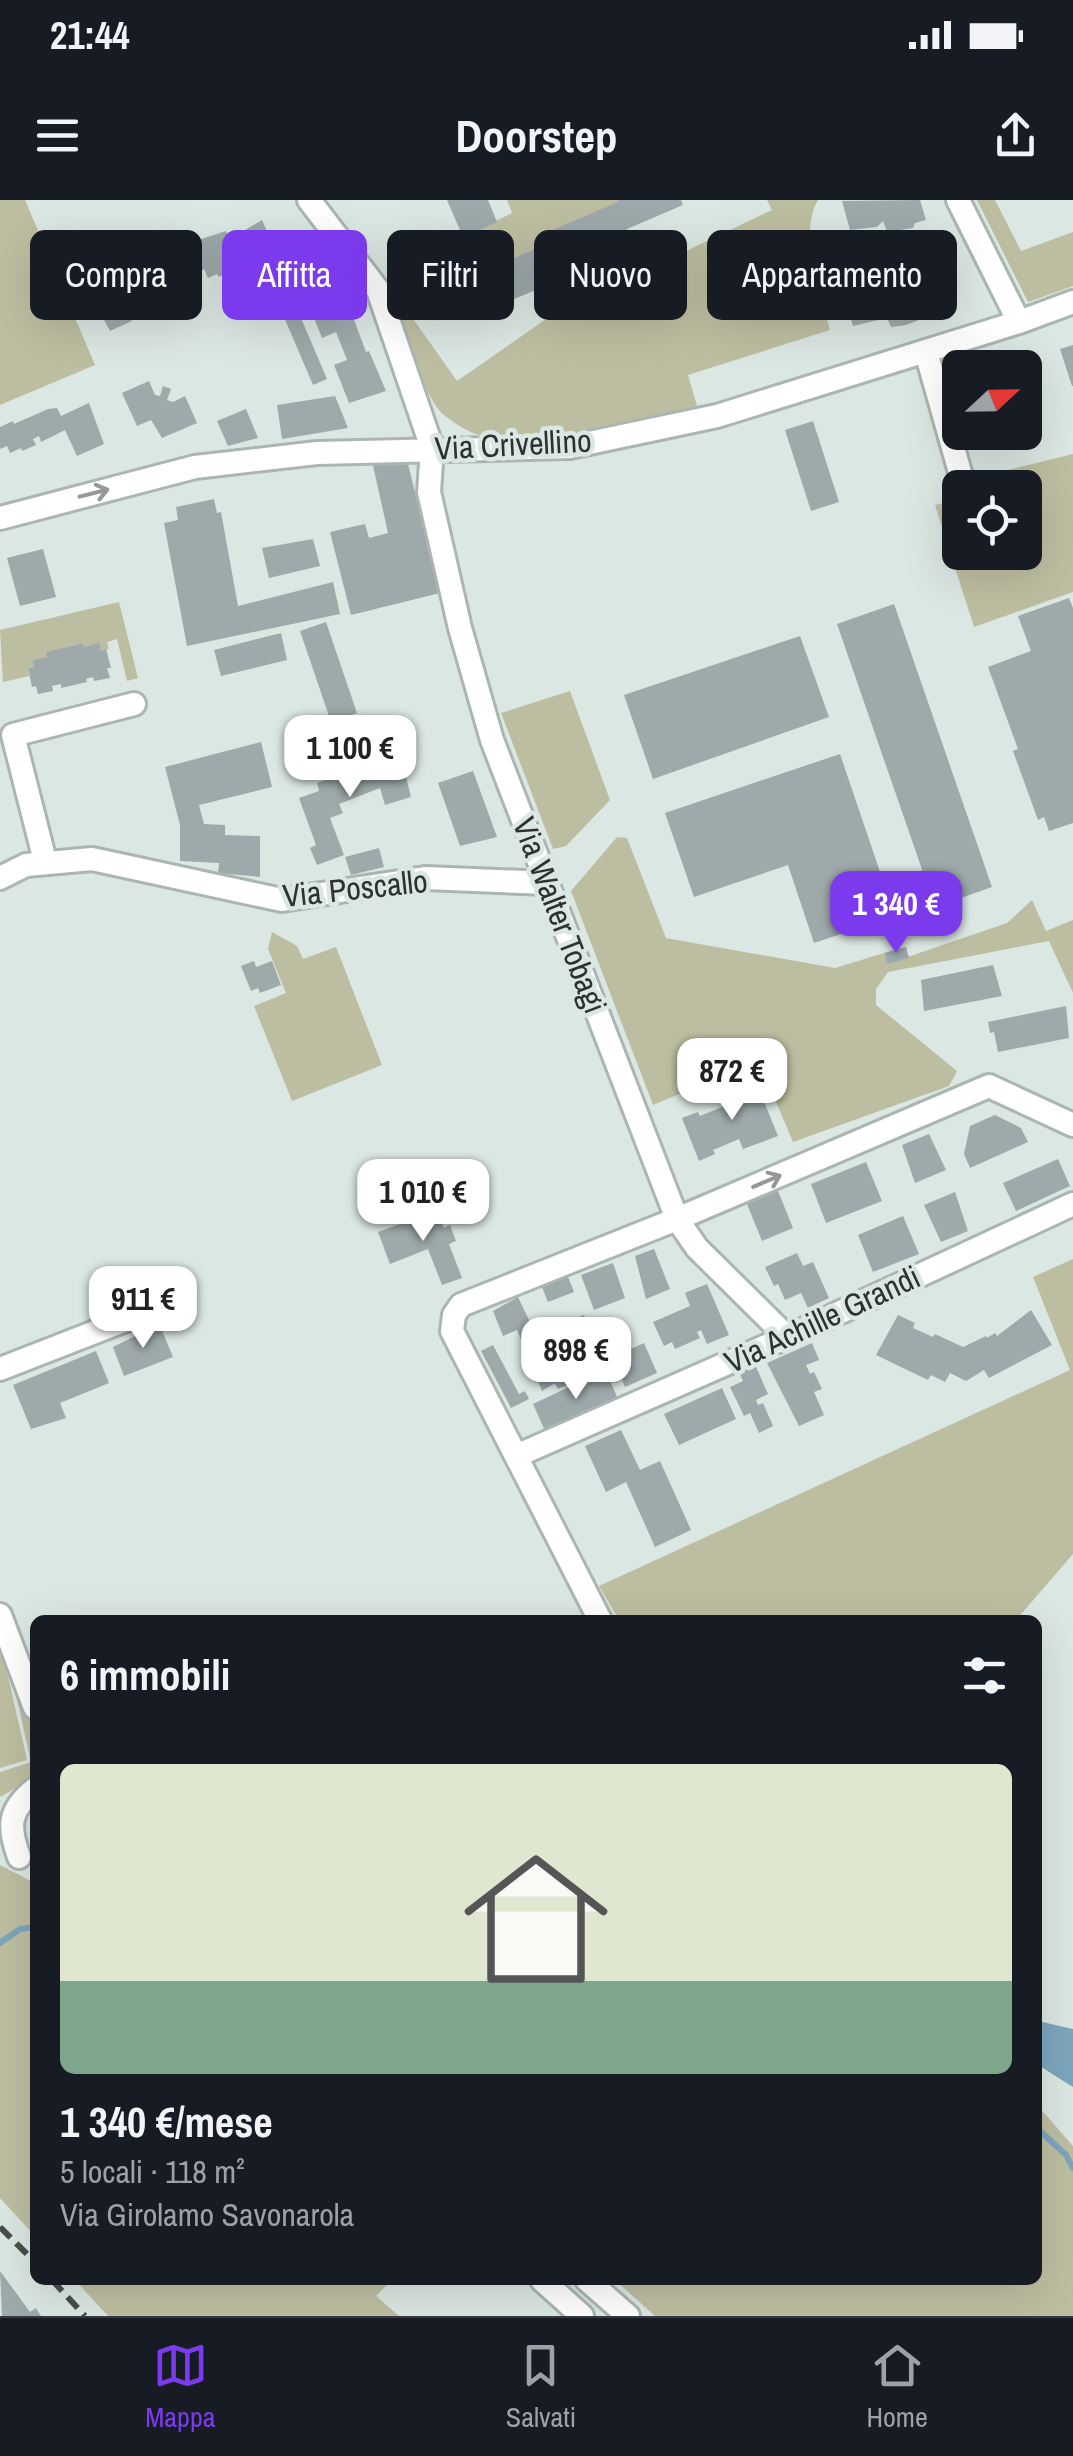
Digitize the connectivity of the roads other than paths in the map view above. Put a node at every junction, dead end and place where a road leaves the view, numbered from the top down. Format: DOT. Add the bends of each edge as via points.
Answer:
graph roads {
  1 [pos="309,200"];
  2 [pos="958,200"];
  3 [pos="1073,302"];
  4 [pos="1019,322"];
  5 [pos="926,352"];
  6 [pos="432,448"];
  7 [pos="958,470"];
  8 [pos="0,518"];
  9 [pos="134,704"];
  10 [pos="45,861"];
  11 [pos="0,878"];
  12 [pos="548,883"];
  13 [pos="1073,1125"];
  14 [pos="1073,1204"];
  15 [pos="677,1219"];
  16 [pos="154,1309"];
  17 [pos="786,1337"];
  18 [pos="0,1369"];
  19 [pos="516,1456"];
  20 [pos="0,1615"];
  21 [pos="597,1615"];
  22 [pos="30,1695"];
  23 [pos="30,1794"];
  24 [pos="5,1820"];
  25 [pos="30,1829"];
  26 [pos="18,1856"];
  27 [pos="548,2285"];
  28 [pos="593,2285"];
  29 [pos="582,2316"];
  30 [pos="628,2316"];
  1 -- 6 [label="street" via="378,290"];
  2 -- 4 [label="street"];
  3 -- 4 [label="street, Via Crivellino"];
  4 -- 5 [label="street, Via Crivellino"];
  5 -- 6 [label="street, Via Crivellino" via="717,416 570,447"];
  5 -- 7 [label="street"];
  8 -- 6 [label="street, Via Crivellino, one-way" via="195,468"];
  6 -- 12 [label="street, Via Walter Tobagi" via="429,492 460,628 492,740"];
  9 -- 10 [label="street" via="13,735"];
  10 -- 11 [label="street, Via Poscallo"];
  10 -- 12 [label="street, Via Poscallo" via="92,859 282,900 424,878"];
  12 -- 15 [label="street, Via Walter Tobagi"];
  15 -- 13 [label="street, one-way" via="989,1086"];
  14 -- 17 [label="street, Via Achille Grandi"];
  15 -- 17 [label="street, Via Walter Tobagi"];
  15 -- 19 [label="street" via="461,1305 454,1315 452,1331"];
  16 -- 18 [label="street"];
  17 -- 19 [label="street, Via Achille Grandi"];
  19 -- 21 [label="street"];
  20 -- 22 [label="street"];
  23 -- 24 [label="street"];
  24 -- 25 [label="street"];
  24 -- 26 [label="street"];
  27 -- 29 [label="street"];
  28 -- 30 [label="street"];
}
